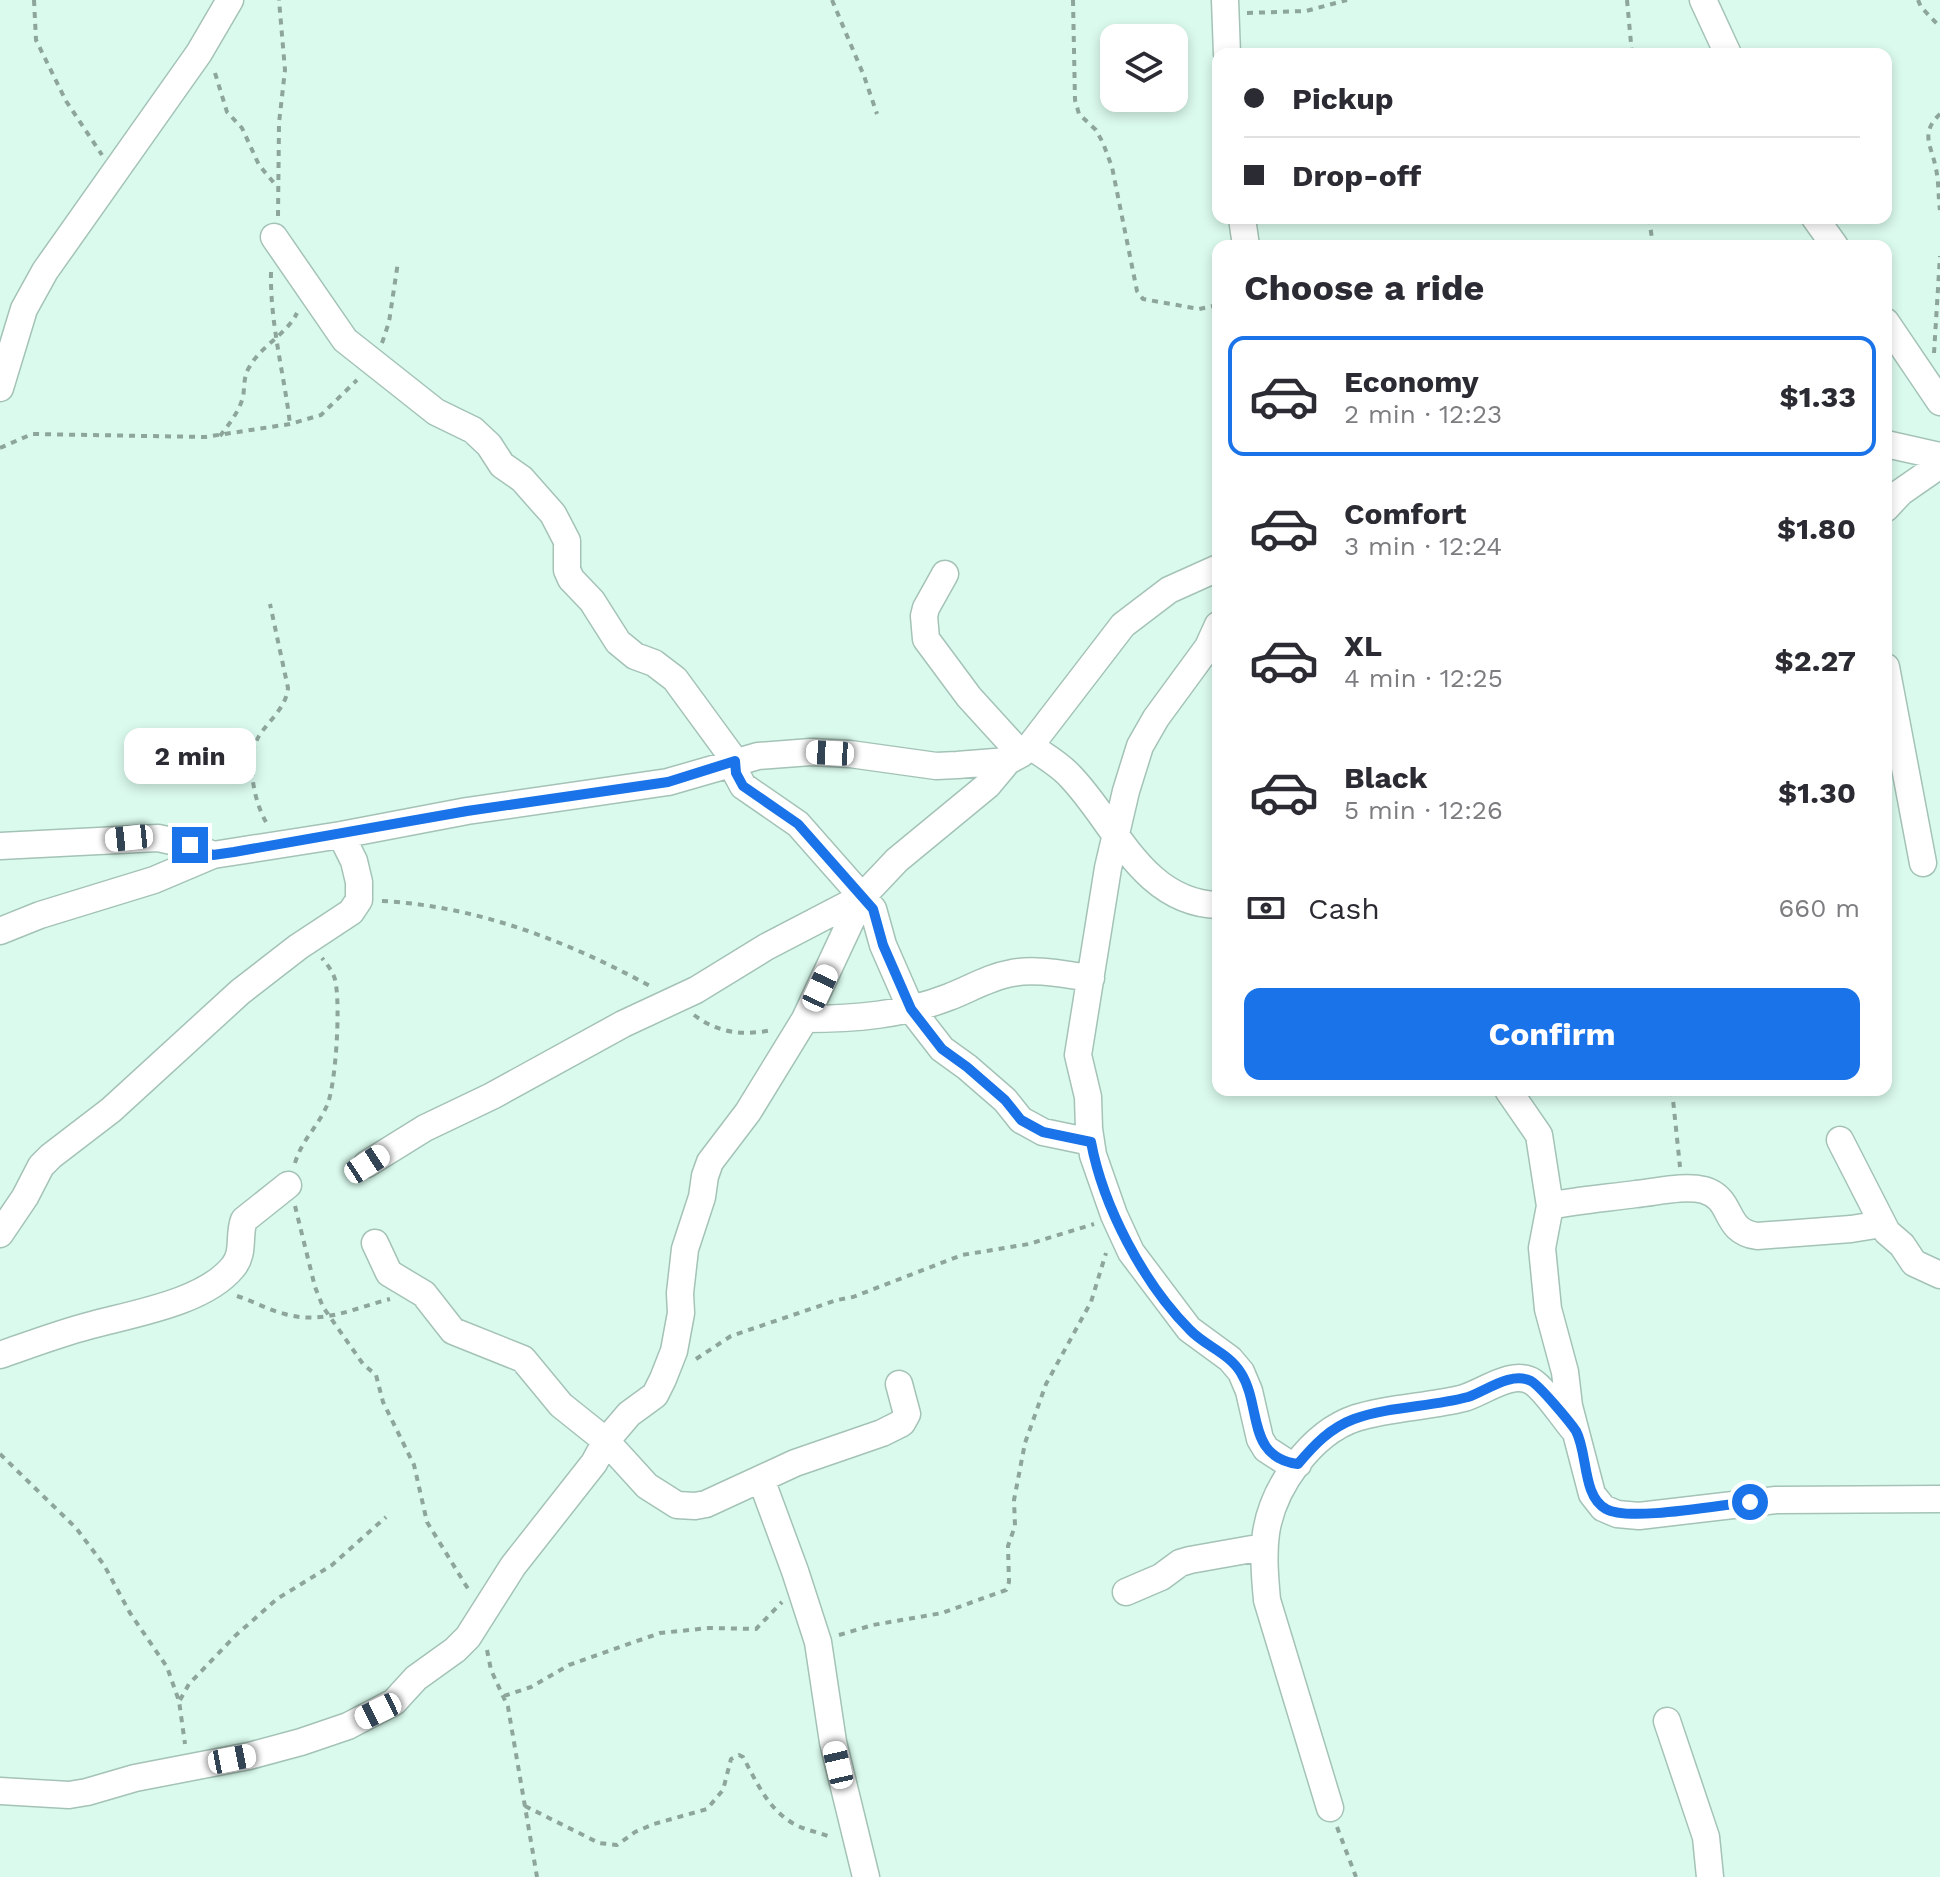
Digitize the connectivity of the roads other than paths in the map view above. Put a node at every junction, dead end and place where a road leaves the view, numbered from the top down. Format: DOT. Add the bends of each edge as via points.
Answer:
graph roads {
  1 [pos="230,0"];
  2 [pos="1703,0"];
  3 [pos="1225,6"];
  4 [pos="1227,48"];
  5 [pos="1725,48"];
  6 [pos="274,237"];
  7 [pos="1892,331"];
  8 [pos="0,388"];
  9 [pos="1935,394"];
  10 [pos="1892,445"];
  11 [pos="1940,456"];
  12 [pos="1940,465"];
  13 [pos="1892,502"];
  14 [pos="1212,571"];
  15 [pos="945,574"];
  16 [pos="1212,638"];
  17 [pos="1892,719"];
  18 [pos="1020,754"];
  19 [pos="735,761"];
  20 [pos="341,835"];
  21 [pos="1115,837"];
  22 [pos="0,846"];
  23 [pos="213,855"];
  24 [pos="1923,863"];
  25 [pos="862,897"];
  26 [pos="1212,904"];
  27 [pos="0,931"];
  28 [pos="1091,978"];
  29 [pos="911,1009"];
  30 [pos="805,1019"];
  31 [pos="1512,1096"];
  32 [pos="1840,1140"];
  33 [pos="1091,1142"];
  34 [pos="367,1164"];
  35 [pos="288,1185"];
  36 [pos="1550,1206"];
  37 [pos="1882,1224"];
  38 [pos="0,1234"];
  39 [pos="375,1243"];
  40 [pos="1940,1275"];
  41 [pos="0,1355"];
  42 [pos="899,1384"];
  43 [pos="1576,1432"];
  44 [pos="606,1441"];
  45 [pos="1298,1464"];
  46 [pos="761,1479"];
  47 [pos="1940,1499"];
  48 [pos="1264,1553"];
  49 [pos="1126,1592"];
  50 [pos="1667,1721"];
  51 [pos="0,1791"];
  52 [pos="1330,1808"];
  53 [pos="866,1877"];
  54 [pos="1710,1877"];
  1 -- 8 [label="street" via="199,53 35,288"];
  2 -- 5 [label="street"];
  3 -- 4 [label="street"];
  6 -- 19 [label="street" via="336,328 436,412 473,430 553,514 567,541 571,579 618,642 675,679"];
  7 -- 9 [label="street"];
  10 -- 11 [label="street"];
  12 -- 13 [label="street"];
  14 -- 18 [label="street" via="1169,590 1123,625"];
  15 -- 18 [label="street" via="926,608 926,639"];
  16 -- 21 [label="street" via="1140,746"];
  17 -- 24 [label="street"];
  18 -- 19 [label="street" via="936,766 811,752"];
  18 -- 21 [label="street" via="1069,774"];
  18 -- 25 [label="street"];
  19 -- 20 [label="street" via="668,782"];
  19 -- 25 [label="street" via="743,786 798,824"];
  20 -- 23 [label="street"];
  20 -- 38 [label="street" via="359,882 359,900 351,912 240,992 111,1110 51,1156"];
  21 -- 26 [label="street" via="1172,894"];
  21 -- 28 [label="street"];
  22 -- 23 [label="street" via="158,838"];
  23 -- 27 [label="street"];
  25 -- 29 [label="street" via="873,909"];
  25 -- 30 [label="street"];
  25 -- 34 [label="street" via="674,1002 586,1042 425,1128"];
  28 -- 29 [label="street" via="1015,972"];
  28 -- 33 [label="street" via="1078,1055"];
  29 -- 30 [label="street"];
  29 -- 33 [label="street" via="942,1049 1005,1100 1021,1120 1043,1132"];
  30 -- 44 [label="street" via="710,1162 685,1249 681,1313 663,1379 655,1395"];
  31 -- 36 [label="street" via="1539,1135"];
  32 -- 37 [label="street"];
  33 -- 45 [label="street" via="1131,1252 1178,1316 1241,1372 1266,1449"];
  35 -- 41 [label="street" via="244,1220 240,1256 204,1289"];
  36 -- 37 [label="street" via="1705,1190 1719,1199 1743,1234"];
  36 -- 43 [label="street" via="1542,1270"];
  37 -- 40 [label="street" via="1914,1263"];
  39 -- 44 [label="street" via="389,1273 419,1290 453,1331 523,1359 561,1405"];
  42 -- 46 [label="street" via="907,1414 902,1423"];
  43 -- 45 [label="street" via="1533,1382 1521,1379 1451,1401 1356,1418 1319,1440"];
  43 -- 47 [label="street" via="1592,1494 1603,1508 1617,1514 1776,1500"];
  44 -- 46 [label="street" via="647,1486 677,1505 706,1504"];
  44 -- 51 [label="street" via="468,1637 394,1702 348,1726 238,1758 78,1793"];
  45 -- 48 [label="street" via="1275,1500"];
  46 -- 53 [label="street" via="818,1642 833,1742"];
  48 -- 49 [label="street" via="1252,1549 1190,1560"];
  48 -- 52 [label="street" via="1267,1600"];
  50 -- 54 [label="street" via="1706,1837"];
}
